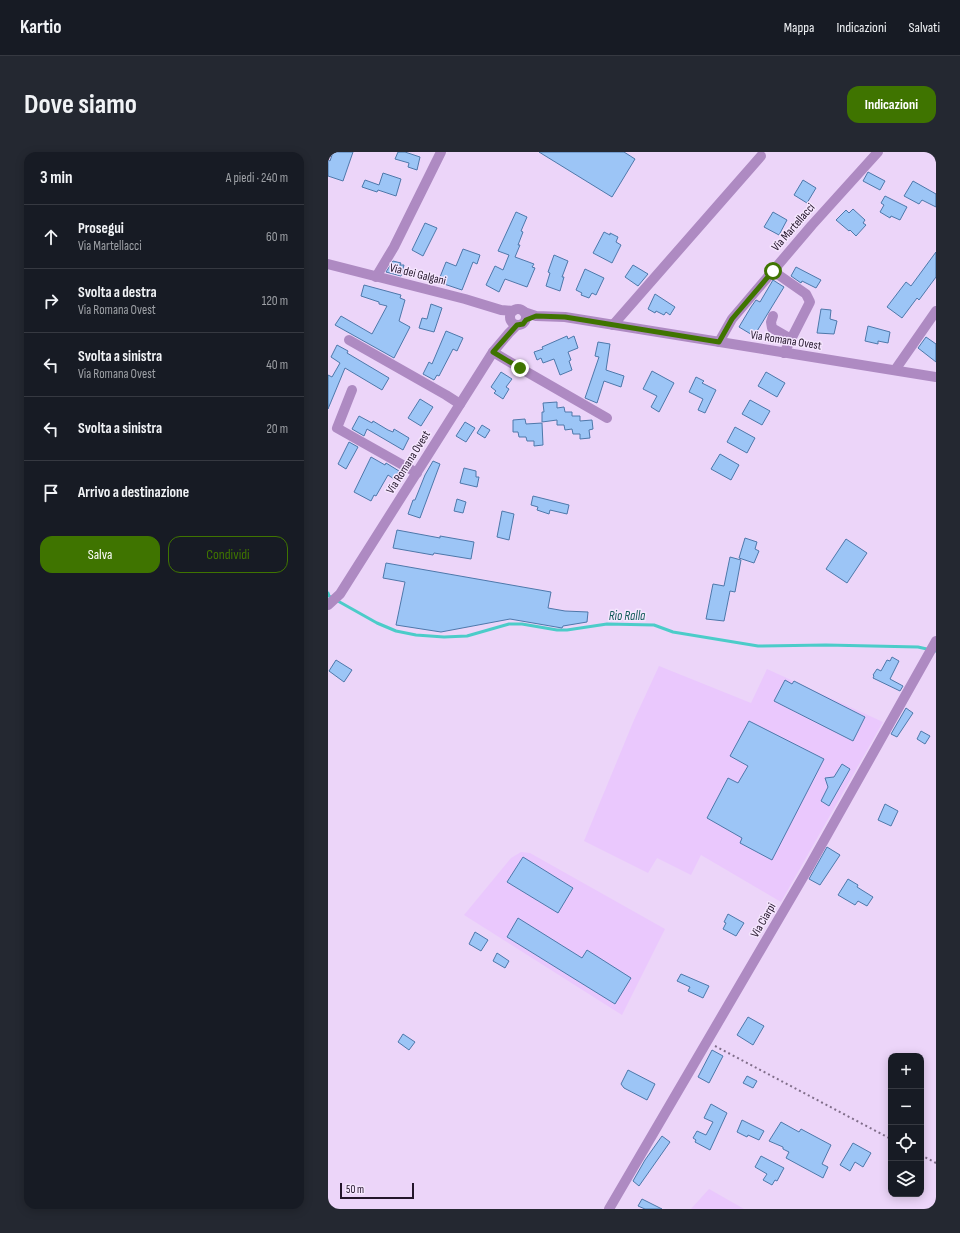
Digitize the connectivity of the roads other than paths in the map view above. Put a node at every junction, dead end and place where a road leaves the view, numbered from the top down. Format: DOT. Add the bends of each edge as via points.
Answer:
graph roads {
  1 [pos="441,152"];
  2 [pos="878,152"];
  3 [pos="761,156"];
  4 [pos="328,264"];
  5 [pos="773,271"];
  6 [pos="376,276"];
  7 [pos="936,311"];
  8 [pos="515,316"];
  9 [pos="773,316"];
  10 [pos="613,325"];
  11 [pos="791,339"];
  12 [pos="349,340"];
  13 [pos="719,342"];
  14 [pos="493,352"];
  15 [pos="784,353"];
  16 [pos="895,370"];
  17 [pos="936,377"];
  18 [pos="352,390"];
  19 [pos="460,404"];
  20 [pos="607,418"];
  21 [pos="416,473"];
  22 [pos="329,604"];
  23 [pos="936,642"];
  24 [pos="609,1209"];
  1 -- 6 [label="street" via="394,247"];
  2 -- 5 [label="street, Via Martellacci"];
  3 -- 10 [label="street"];
  4 -- 6 [label="street, Via dei Galgani"];
  5 -- 11 [label="street" via="806,294 810,302"];
  5 -- 13 [label="street, Via Martellacci" via="732,319"];
  6 -- 8 [label="street, Via dei Galgani" via="465,299"];
  7 -- 16 [label="street"];
  8 -- 10 [label="street, Via Romana Ovest" via="565,317"];
  8 -- 14 [label="street, Via Romana Ovest" via="509,333"];
  9 -- 11 [label="street" via="772,328"];
  10 -- 13 [label="street, Via Romana Ovest"];
  11 -- 15 [label="street"];
  12 -- 19 [label="street"];
  13 -- 15 [label="street, Via Romana Ovest"];
  14 -- 19 [label="street, Via Romana Ovest"];
  14 -- 20 [label="street"];
  15 -- 16 [label="street, Via Romana Ovest"];
  16 -- 17 [label="street, Via Romana Ovest"];
  18 -- 21 [label="street" via="337,428"];
  19 -- 21 [label="street, Via Romana Ovest"];
  21 -- 22 [label="street, Via Romana Ovest" via="340,594"];
  23 -- 24 [label="street, Via Ciarpi" via="809,867"];
}
